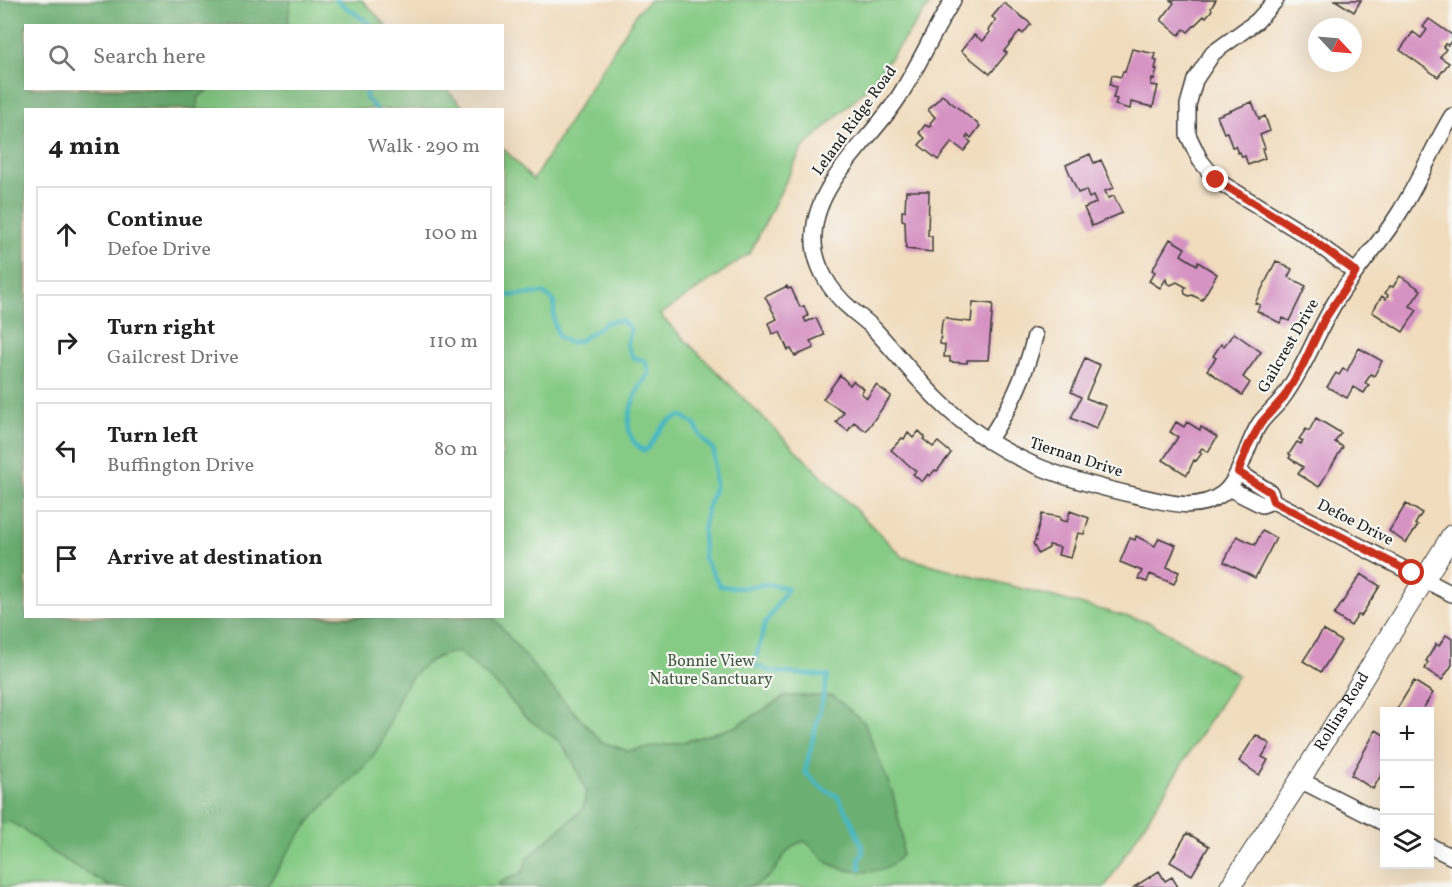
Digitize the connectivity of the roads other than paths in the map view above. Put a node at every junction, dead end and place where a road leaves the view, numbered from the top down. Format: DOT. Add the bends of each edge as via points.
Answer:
graph roads {
  1 [pos="953,0"];
  2 [pos="1276,0"];
  3 [pos="1452,116"];
  4 [pos="813,236"];
  5 [pos="1356,272"];
  6 [pos="1035,336"];
  7 [pos="988,441"];
  8 [pos="1238,472"];
  9 [pos="1228,488"];
  10 [pos="1273,501"];
  11 [pos="1452,535"];
  12 [pos="1423,579"];
  13 [pos="1452,594"];
  14 [pos="1300,780"];
  15 [pos="1380,821"];
  16 [pos="1434,848"];
  17 [pos="1452,857"];
  18 [pos="1230,887"];
  1 -- 4 [label="street, Leland Ridge Road" via="896,100 829,185 818,209"];
  2 -- 5 [label="street" via="1257,21 1213,52 1195,80 1188,105 1188,135 1200,160 1216,180 1307,236"];
  3 -- 5 [label="street, Gailcrest Drive" via="1402,209"];
  4 -- 7 [label="street, Tiernan Drive" via="828,285 872,326 937,399"];
  5 -- 8 [label="street, Gailcrest Drive" via="1324,320 1284,397 1261,423"];
  6 -- 7 [label="street" via="1018,390"];
  7 -- 9 [label="street, Tiernan Drive" via="1012,456 1082,483 1177,505 1208,502"];
  8 -- 9 [label="street, Tiernan Drive"];
  8 -- 10 [label="street, Defoe Drive" via="1270,492"];
  9 -- 10 [label="street, Defoe Drive" via="1262,505"];
  10 -- 12 [label="street, Defoe Drive"];
  11 -- 12 [label="street, Rollins Road"];
  12 -- 13 [label="street, Defoe Drive"];
  12 -- 14 [label="street, Rollins Road"];
  14 -- 15 [label="street"];
  14 -- 18 [label="street, Rollins Road"];
  16 -- 17 [label="street"];
}
